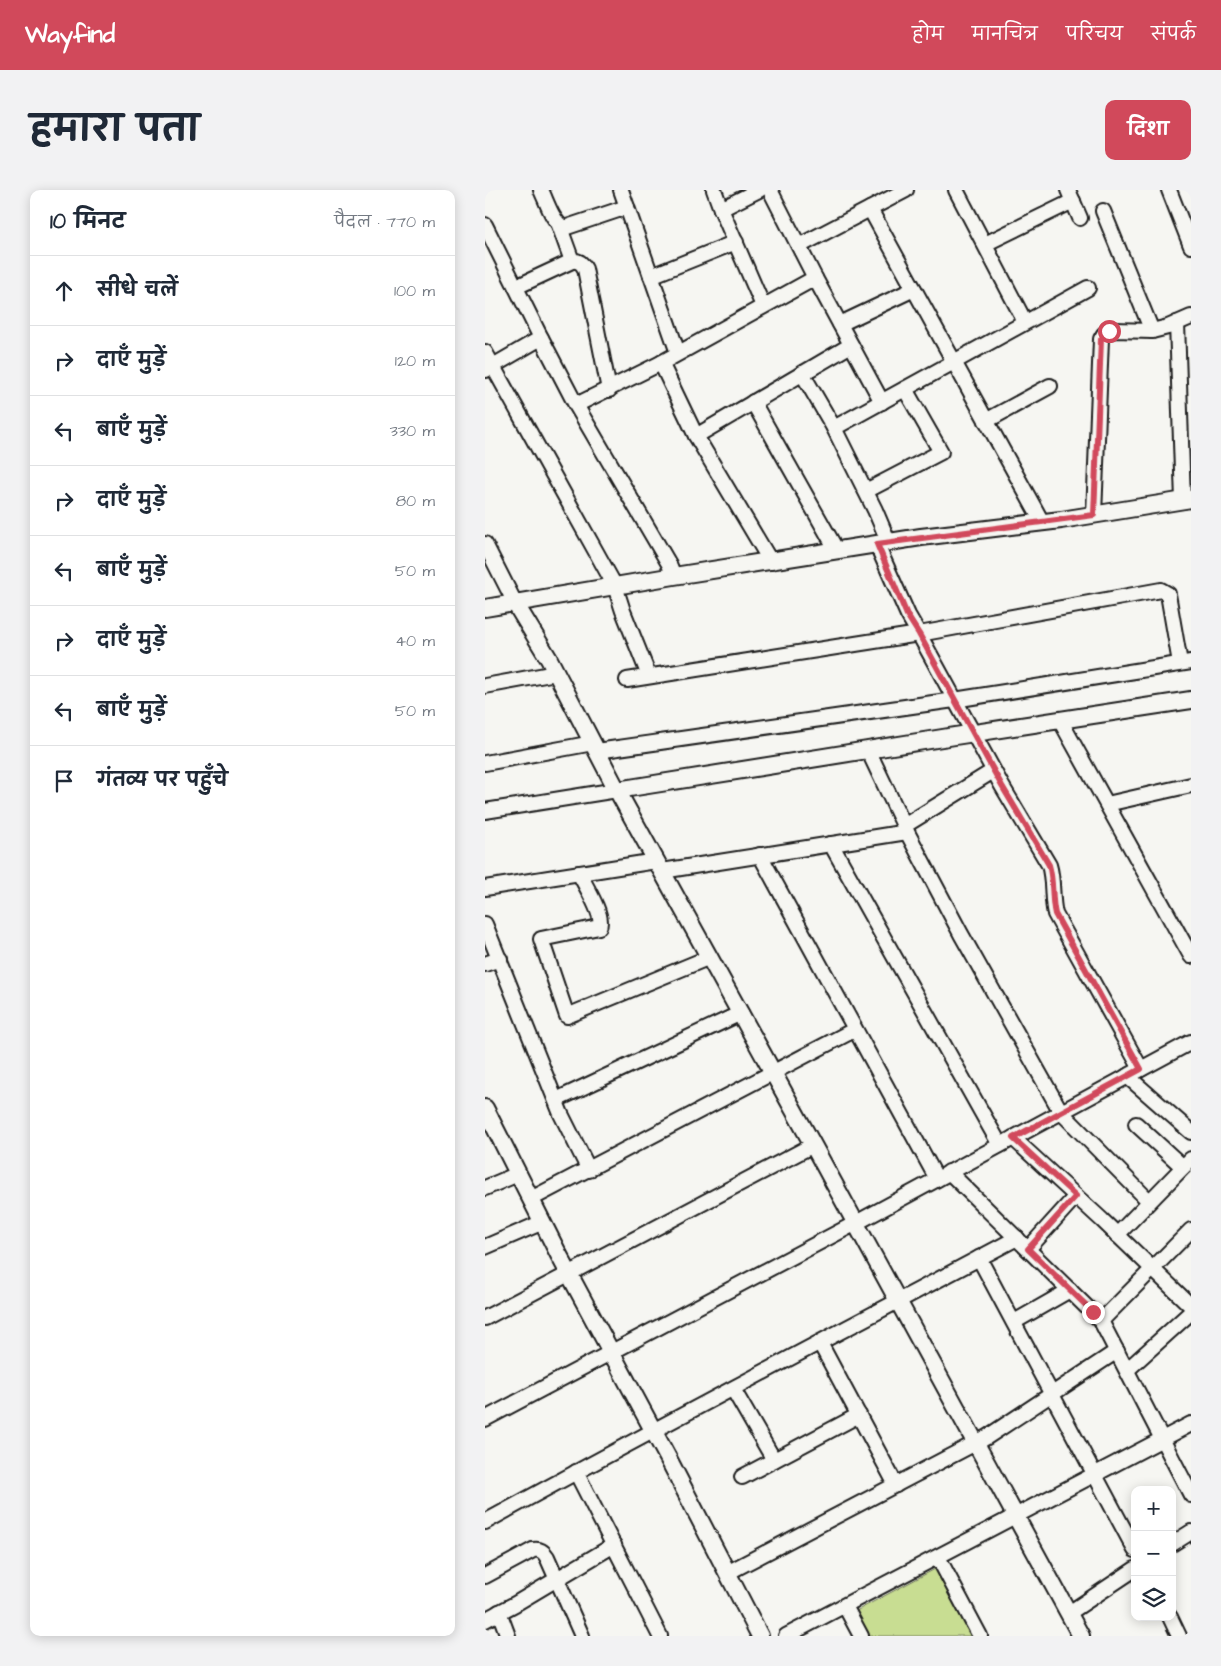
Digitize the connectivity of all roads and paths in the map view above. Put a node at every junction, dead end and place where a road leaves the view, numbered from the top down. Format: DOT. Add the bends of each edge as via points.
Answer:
graph roads {
  1 [pos="541,190"];
  2 [pos="621,190"];
  3 [pos="714,190"];
  4 [pos="759,190"];
  5 [pos="771,190"];
  6 [pos="906,190"];
  7 [pos="956,190"];
  8 [pos="1169,190"];
  9 [pos="1071,196"];
  10 [pos="627,207"];
  11 [pos="870,208"];
  12 [pos="721,209"];
  13 [pos="1103,211"];
  14 [pos="1079,218"];
  15 [pos="485,224"];
  16 [pos="559,225"];
  17 [pos="736,242"];
  18 [pos="985,244"];
  19 [pos="799,246"];
  20 [pos="1191,246"];
  21 [pos="572,261"];
  22 [pos="651,276"];
  23 [pos="815,278"];
  24 [pos="516,287"];
  25 [pos="1088,288"];
  26 [pos="914,289"];
  27 [pos="763,306"];
  28 [pos="1191,317"];
  29 [pos="1025,322"];
  30 [pos="1177,323"];
  31 [pos="840,324"];
  32 [pos="1153,331"];
  33 [pos="541,338"];
  34 [pos="851,344"];
  35 [pos="485,352"];
  36 [pos="678,354"];
  37 [pos="953,362"];
  38 [pos="661,363"];
  39 [pos="489,369"];
  40 [pos="802,373"];
  41 [pos="1185,373"];
  42 [pos="1050,386"];
  43 [pos="905,388"];
  44 [pos="609,390"];
  45 [pos="753,402"];
  46 [pos="882,402"];
  47 [pos="576,404"];
  48 [pos="986,421"];
  49 [pos="834,428"];
  50 [pos="696,436"];
  51 [pos="866,490"];
  52 [pos="1187,500"];
  53 [pos="1094,515"];
  54 [pos="1042,522"];
  55 [pos="485,544"];
  56 [pos="883,544"];
  57 [pos="837,551"];
  58 [pos="771,562"];
  59 [pos="674,576"];
  60 [pos="615,586"];
  61 [pos="515,603"];
  62 [pos="485,608"];
  63 [pos="919,634"];
  64 [pos="1185,662"];
  65 [pos="556,673"];
  66 [pos="649,676"];
  67 [pos="627,680"];
  68 [pos="485,686"];
  69 [pos="954,700"];
  70 [pos="1191,700"];
  71 [pos="1060,720"];
  72 [pos="973,733"];
  73 [pos="595,747"];
  74 [pos="868,750"];
  75 [pos="485,763"];
  76 [pos="993,771"];
  77 [pos="1191,785"];
  78 [pos="617,790"];
  79 [pos="1107,804"];
  80 [pos="485,811"];
  81 [pos="906,829"];
  82 [pos="831,844"];
  83 [pos="759,855"];
  84 [pos="659,866"];
  85 [pos="579,873"];
  86 [pos="485,888"];
  87 [pos="485,924"];
  88 [pos="1191,956"];
  89 [pos="709,957"];
  90 [pos="499,959"];
  91 [pos="485,964"];
  92 [pos="741,1013"];
  93 [pos="854,1030"];
  94 [pos="1191,1042"];
  95 [pos="1141,1069"];
  96 [pos="773,1073"];
  97 [pos="1127,1076"];
  98 [pos="556,1100"];
  99 [pos="485,1108"];
  100 [pos="1061,1112"];
  101 [pos="1136,1124"];
  102 [pos="1191,1132"];
  103 [pos="1013,1138"];
  104 [pos="813,1145"];
  105 [pos="1000,1145"];
  106 [pos="1187,1163"];
  107 [pos="589,1170"];
  108 [pos="518,1174"];
  109 [pos="943,1176"];
  110 [pos="485,1188"];
  111 [pos="1076,1196"];
  112 [pos="531,1199"];
  113 [pos="1149,1200"];
  114 [pos="543,1222"];
  115 [pos="856,1223"];
  116 [pos="1191,1230"];
  117 [pos="1117,1235"];
  118 [pos="1017,1238"];
  119 [pos="485,1248"];
  120 [pos="1028,1249"];
  121 [pos="979,1258"];
  122 [pos="1153,1269"];
  123 [pos="569,1273"];
  124 [pos="1070,1290"];
  125 [pos="899,1301"];
  126 [pos="1191,1312"];
  127 [pos="485,1318"];
  128 [pos="1101,1321"];
  129 [pos="1014,1322"];
  130 [pos="820,1343"];
  131 [pos="611,1351"];
  132 [pos="1117,1351"];
  133 [pos="1127,1370"];
  134 [pos="733,1389"];
  135 [pos="1053,1394"];
  136 [pos="859,1415"];
  137 [pos="485,1419"];
  138 [pos="1191,1424"];
  139 [pos="653,1430"];
  140 [pos="1162,1439"];
  141 [pos="976,1443"];
  142 [pos="774,1460"];
  143 [pos="576,1472"];
  144 [pos="1095,1475"];
  145 [pos="742,1477"];
  146 [pos="896,1485"];
  147 [pos="1191,1495"];
  148 [pos="1015,1516"];
  149 [pos="485,1522"];
  150 [pos="1191,1532"];
  151 [pos="1176,1541"];
  152 [pos="1131,1542"];
  153 [pos="613,1545"];
  154 [pos="938,1557"];
  155 [pos="1131,1571"];
  156 [pos="727,1573"];
  157 [pos="485,1576"];
  158 [pos="557,1578"];
  159 [pos="845,1606"];
  160 [pos="499,1612"];
  161 [pos="1069,1612"];
  162 [pos="485,1620"];
  163 [pos="1172,1621"];
  164 [pos="508,1636"];
  165 [pos="583,1636"];
  166 [pos="660,1636"];
  167 [pos="760,1636"];
  168 [pos="786,1636"];
  169 [pos="861,1636"];
  170 [pos="980,1636"];
  171 [pos="1081,1636"];
  172 [pos="1179,1636"];
  1 -- 16 [label="street"];
  2 -- 10 [label="street"];
  3 -- 12 [label="street"];
  4 -- 12 [label="street"];
  5 -- 19 [label="street"];
  6 -- 11 [label="street"];
  7 -- 18 [label="street"];
  8 -- 20 [label="street"];
  9 -- 14 [label="street"];
  9 -- 18 [label="street"];
  10 -- 16 [label="street" via="572,227"];
  10 -- 22 [label="street"];
  11 -- 19 [label="street"];
  11 -- 26 [label="street"];
  12 -- 17 [label="street"];
  13 -- 32 [label="street"];
  15 -- 24 [label="street"];
  16 -- 21 [label="street"];
  17 -- 22 [label="street"];
  17 -- 27 [label="street"];
  18 -- 29 [label="street"];
  19 -- 23 [label="street"];
  21 -- 24 [label="street"];
  21 -- 44 [label="street" via="582,263 585,269"];
  22 -- 36 [label="street"];
  23 -- 27 [label="street"];
  23 -- 31 [label="street"];
  24 -- 33 [label="street"];
  25 -- 29 [label="street"];
  26 -- 31 [label="street"];
  26 -- 37 [label="street"];
  27 -- 36 [label="street"];
  28 -- 30 [label="street"];
  29 -- 37 [label="street"];
  30 -- 32 [label="street"];
  30 -- 41 [label="street"];
  31 -- 34 [label="street"];
  32 -- 53 [label="street" via="1115,330 1104,334 1101,339"];
  33 -- 39 [label="street"];
  33 -- 47 [label="street"];
  34 -- 40 [label="street"];
  34 -- 46 [label="street"];
  35 -- 39 [label="street"];
  36 -- 38 [label="street"];
  37 -- 43 [label="street"];
  37 -- 48 [label="street"];
  38 -- 44 [label="street"];
  38 -- 50 [label="street"];
  39 -- 60 [label="street"];
  40 -- 45 [label="street"];
  40 -- 49 [label="street"];
  41 -- 52 [label="street"];
  42 -- 48 [label="street"];
  43 -- 46 [label="street"];
  43 -- 51 [label="street" via="941,452"];
  44 -- 47 [label="street"];
  45 -- 50 [label="street"];
  45 -- 57 [label="street"];
  46 -- 49 [label="street"];
  47 -- 59 [label="street"];
  48 -- 54 [label="street"];
  49 -- 51 [label="street"];
  50 -- 58 [label="street"];
  51 -- 56 [label="street"];
  52 -- 53 [label="street"];
  53 -- 54 [label="street"];
  54 -- 56 [label="street"];
  55 -- 61 [label="street"];
  56 -- 57 [label="street"];
  56 -- 63 [label="street" via="907,615"];
  57 -- 58 [label="street"];
  58 -- 59 [label="street"];
  59 -- 60 [label="street"];
  60 -- 61 [label="street"];
  60 -- 66 [label="street"];
  61 -- 62 [label="street"];
  61 -- 65 [label="street"];
  63 -- 64 [label="street" via="1161,590 1168,594"];
  63 -- 66 [label="street"];
  63 -- 69 [label="street"];
  64 -- 69 [label="street"];
  65 -- 68 [label="street"];
  65 -- 73 [label="street"];
  66 -- 67 [label="street"];
  69 -- 72 [label="street"];
  69 -- 73 [label="street"];
  70 -- 71 [label="street"];
  71 -- 72 [label="street"];
  71 -- 79 [label="street"];
  72 -- 74 [label="street"];
  72 -- 76 [label="street"];
  73 -- 75 [label="street"];
  73 -- 78 [label="street"];
  74 -- 78 [label="street"];
  74 -- 81 [label="street"];
  76 -- 81 [label="street"];
  76 -- 95 [label="street" via="1049,865 1055,914"];
  77 -- 79 [label="street"];
  78 -- 80 [label="street"];
  78 -- 84 [label="street"];
  79 -- 88 [label="street"];
  81 -- 82 [label="street"];
  81 -- 100 [label="street"];
  82 -- 83 [label="street"];
  82 -- 105 [label="street"];
  83 -- 84 [label="street"];
  83 -- 93 [label="street"];
  84 -- 85 [label="street"];
  84 -- 89 [label="street"];
  85 -- 86 [label="street"];
  85 -- 89 [label="street" via="600,915 601,924 593,930 541,938 567,1016"];
  87 -- 90 [label="street"];
  89 -- 92 [label="street"];
  90 -- 91 [label="street"];
  90 -- 98 [label="street"];
  92 -- 96 [label="street"];
  92 -- 98 [label="street"];
  93 -- 96 [label="street"];
  93 -- 109 [label="street"];
  94 -- 95 [label="street"];
  95 -- 97 [label="street"];
  96 -- 104 [label="street"];
  96 -- 107 [label="street"];
  97 -- 100 [label="street"];
  97 -- 102 [label="street"];
  98 -- 107 [label="street"];
  99 -- 108 [label="street"];
  100 -- 103 [label="street"];
  100 -- 113 [label="street"];
  101 -- 106 [label="street"];
  103 -- 105 [label="street"];
  103 -- 111 [label="street"];
  104 -- 115 [label="street"];
  104 -- 123 [label="street"];
  105 -- 109 [label="street"];
  106 -- 113 [label="street"];
  107 -- 112 [label="street"];
  108 -- 110 [label="street"];
  108 -- 112 [label="street"];
  109 -- 115 [label="street"];
  109 -- 118 [label="street"];
  111 -- 117 [label="street"];
  111 -- 120 [label="street"];
  112 -- 114 [label="street"];
  113 -- 117 [label="street"];
  114 -- 119 [label="street"];
  114 -- 123 [label="street"];
  115 -- 125 [label="street"];
  115 -- 131 [label="street"];
  116 -- 122 [label="street"];
  117 -- 122 [label="street"];
  118 -- 120 [label="street"];
  118 -- 121 [label="street"];
  120 -- 124 [label="street"];
  121 -- 125 [label="street"];
  121 -- 129 [label="street"];
  122 -- 126 [label="street"];
  122 -- 128 [label="street"];
  123 -- 127 [label="street"];
  123 -- 131 [label="street"];
  124 -- 128 [label="street"];
  124 -- 129 [label="street"];
  125 -- 130 [label="street"];
  125 -- 141 [label="street"];
  126 -- 133 [label="street"];
  128 -- 132 [label="street"];
  129 -- 135 [label="street"];
  130 -- 134 [label="street"];
  130 -- 136 [label="street"];
  131 -- 137 [label="street"];
  131 -- 139 [label="street"];
  132 -- 133 [label="street"];
  132 -- 135 [label="street"];
  133 -- 140 [label="street"];
  134 -- 139 [label="street"];
  134 -- 142 [label="street"];
  135 -- 141 [label="street"];
  135 -- 144 [label="street"];
  136 -- 142 [label="street"];
  136 -- 146 [label="street"];
  138 -- 140 [label="street"];
  139 -- 143 [label="street"];
  139 -- 156 [label="street"];
  140 -- 144 [label="street"];
  140 -- 147 [label="street"];
  141 -- 146 [label="street"];
  141 -- 148 [label="street"];
  142 -- 145 [label="street"];
  143 -- 149 [label="street"];
  143 -- 153 [label="street"];
  144 -- 148 [label="street"];
  144 -- 152 [label="street"];
  146 -- 156 [label="street"];
  148 -- 154 [label="street"];
  148 -- 161 [label="street"];
  150 -- 151 [label="street"];
  153 -- 158 [label="street"];
  153 -- 166 [label="street"];
  154 -- 159 [label="street"];
  154 -- 170 [label="street"];
  155 -- 161 [label="street"];
  156 -- 167 [label="street"];
  157 -- 158 [label="street" via="538,1549 547,1557"];
  158 -- 160 [label="street"];
  158 -- 165 [label="street"];
  159 -- 168 [label="street"];
  159 -- 169 [label="street"];
  160 -- 162 [label="street"];
  160 -- 164 [label="street"];
  161 -- 171 [label="street"];
  163 -- 172 [label="street"];
}
